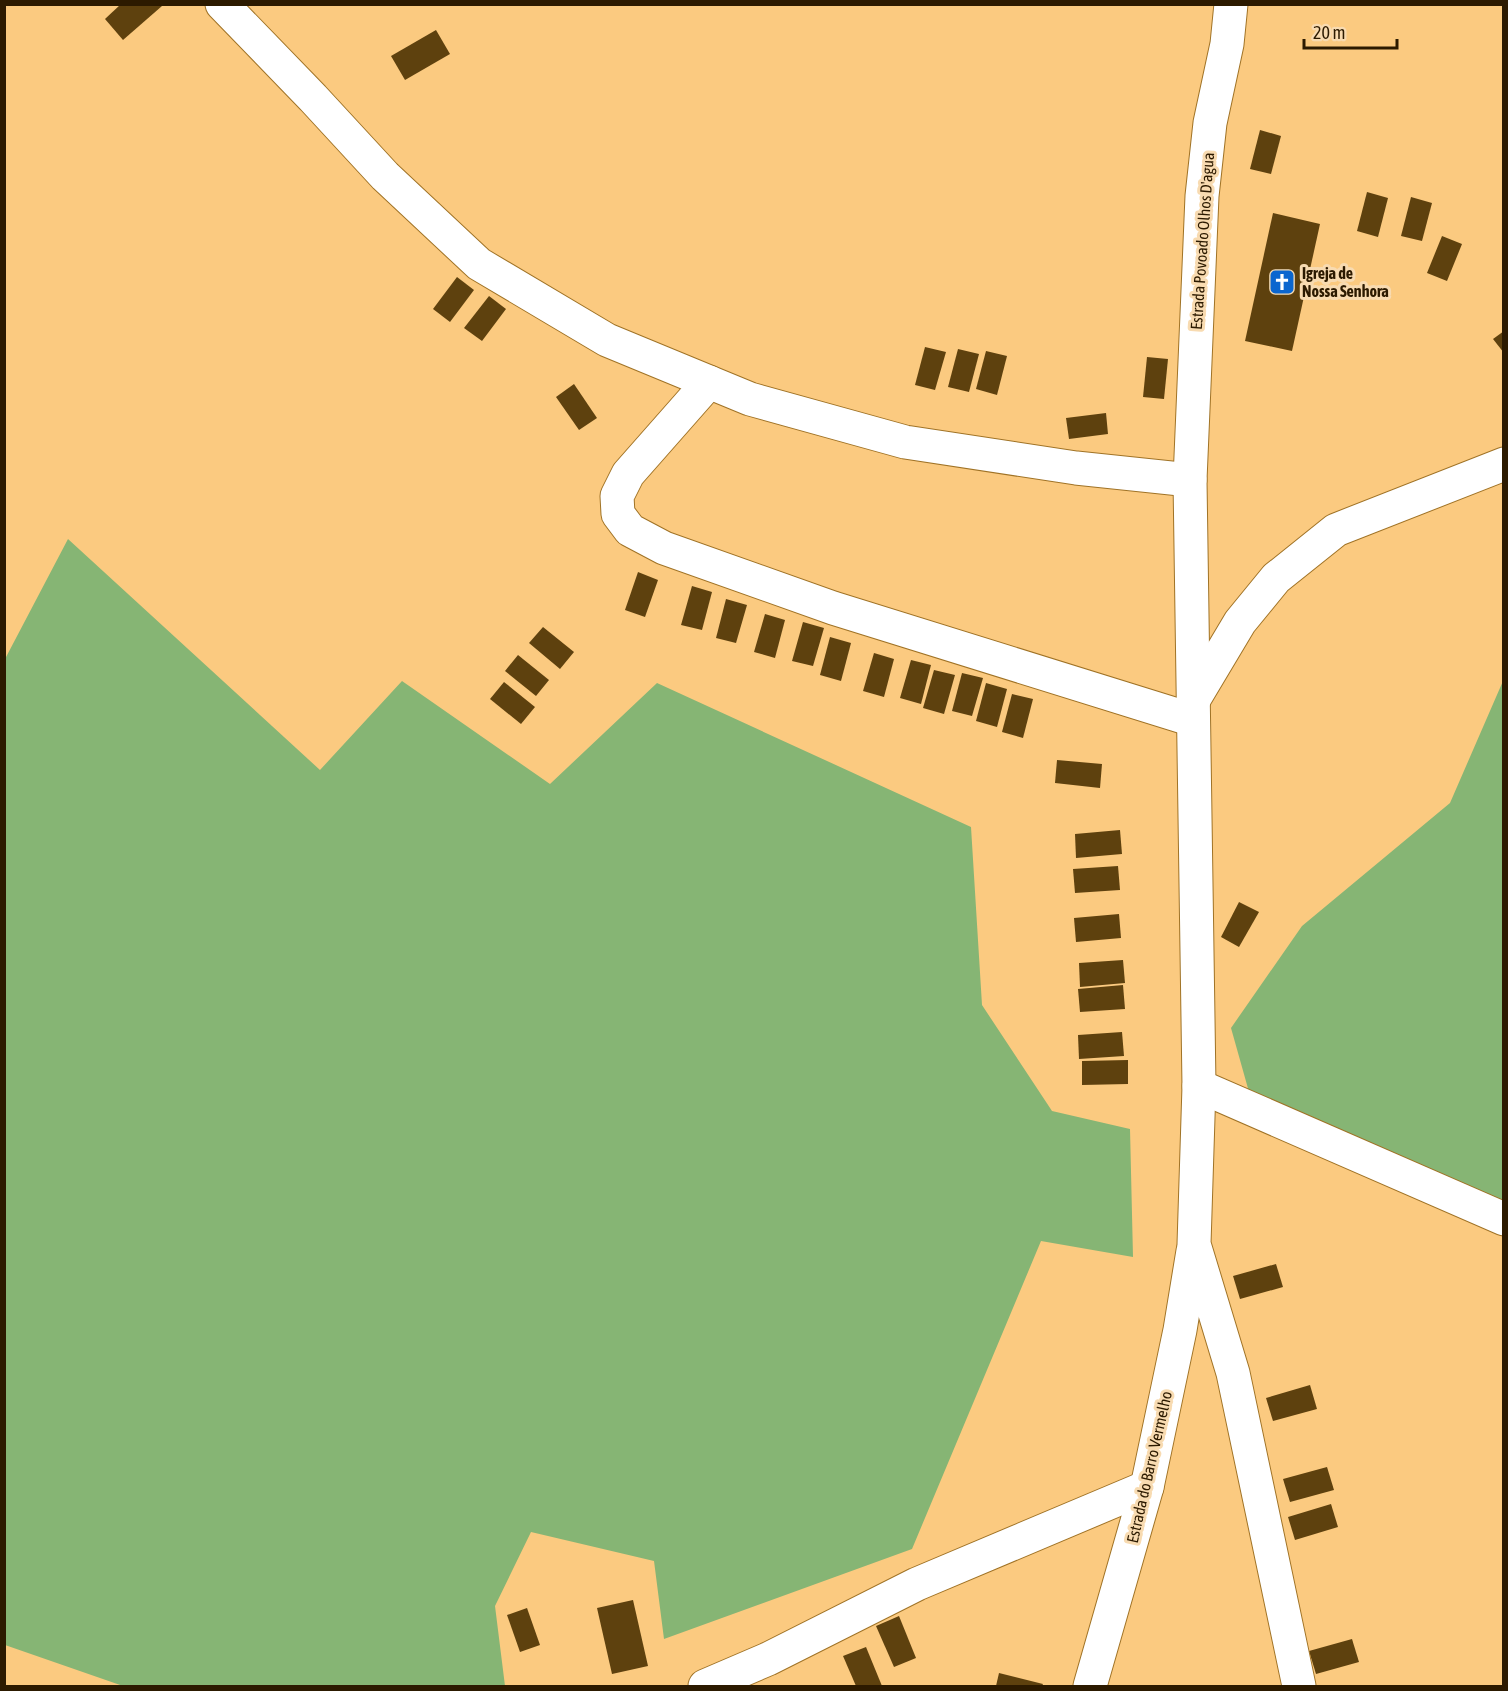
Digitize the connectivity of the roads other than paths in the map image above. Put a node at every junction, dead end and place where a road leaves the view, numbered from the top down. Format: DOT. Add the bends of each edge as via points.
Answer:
graph roads {
  1 [pos="222,4"];
  2 [pos="1231,4"];
  3 [pos="709,382"];
  4 [pos="1503,464"];
  5 [pos="1190,480"];
  6 [pos="1194,709"];
  7 [pos="1199,1086"];
  8 [pos="1503,1219"];
  9 [pos="1194,1244"];
  10 [pos="1147,1487"];
  11 [pos="705,1686"];
  12 [pos="1089,1686"];
  13 [pos="1299,1686"];
  1 -- 3 [label="street" via="385,176 479,264 607,340"];
  2 -- 5 [label="street, Estrada Povoado Olhos D'agua" via="1202,196"];
  3 -- 5 [label="street" via="750,399 905,442 1076,468"];
  3 -- 6 [label="street" via="624,481 617,496 618,514 630,530 664,548 833,608"];
  4 -- 6 [label="street" via="1336,530 1276,578 1240,622"];
  5 -- 6 [label="street, Estrada Povoado Olhos D'agua"];
  6 -- 7 [label="street, Estrada Povoado Olhos D'agua"];
  7 -- 8 [label="street"];
  7 -- 9 [label="street, Estrada Povoado Olhos D'agua"];
  9 -- 10 [label="street, Estrada do Barro Vermelho"];
  9 -- 13 [label="street" via="1233,1373"];
  10 -- 11 [label="street" via="917,1584"];
  10 -- 12 [label="street, Estrada do Barro Vermelho"];
}
